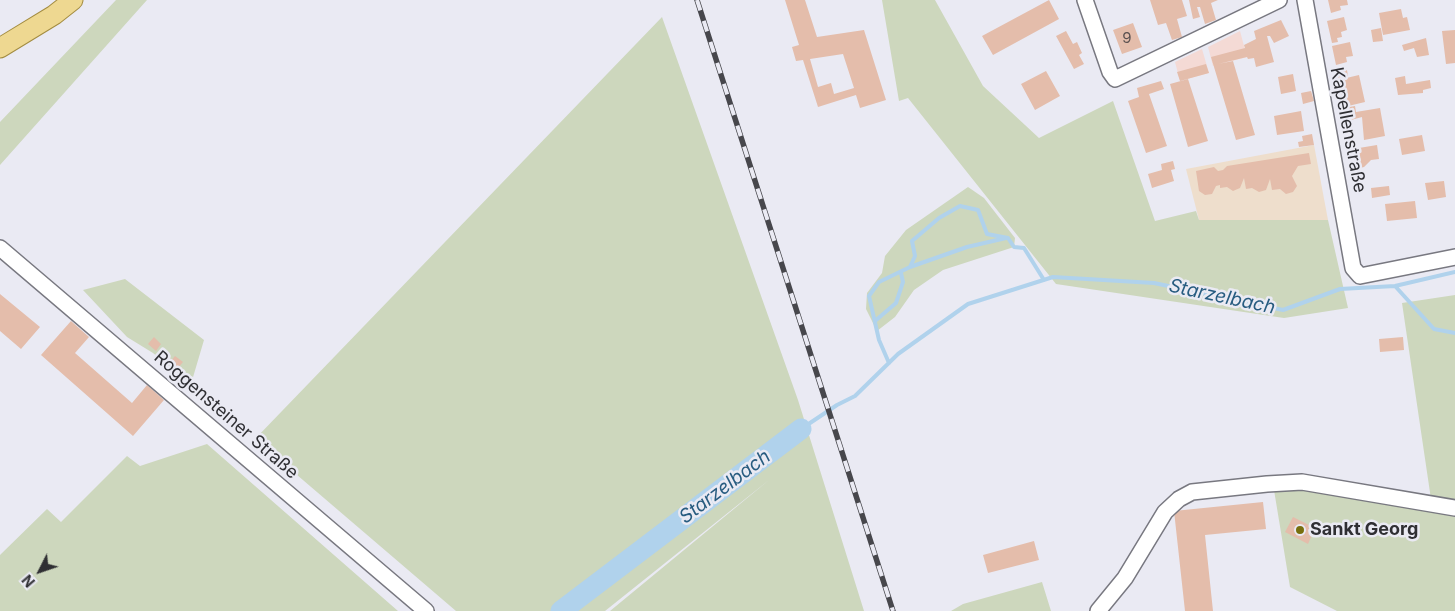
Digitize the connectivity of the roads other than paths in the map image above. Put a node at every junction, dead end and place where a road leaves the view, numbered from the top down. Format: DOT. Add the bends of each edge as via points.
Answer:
graph roads {
  1 [pos="74,0"];
  2 [pos="1085,0"];
  3 [pos="1279,0"];
  4 [pos="1304,0"];
  5 [pos="0,48"];
  6 [pos="0,248"];
  7 [pos="1455,257"];
  8 [pos="1455,508"];
  9 [pos="426,611"];
  10 [pos="1098,611"];
  1 -- 5 [label="main road"];
  2 -- 3 [label="street" via="1115,79"];
  4 -- 7 [label="street, Kapellenstraße" via="1353,268 1360,276"];
  6 -- 9 [label="street, Roggensteiner Straße"];
  8 -- 10 [label="street" via="1302,482 1192,492 1165,512 1125,578"];
}
